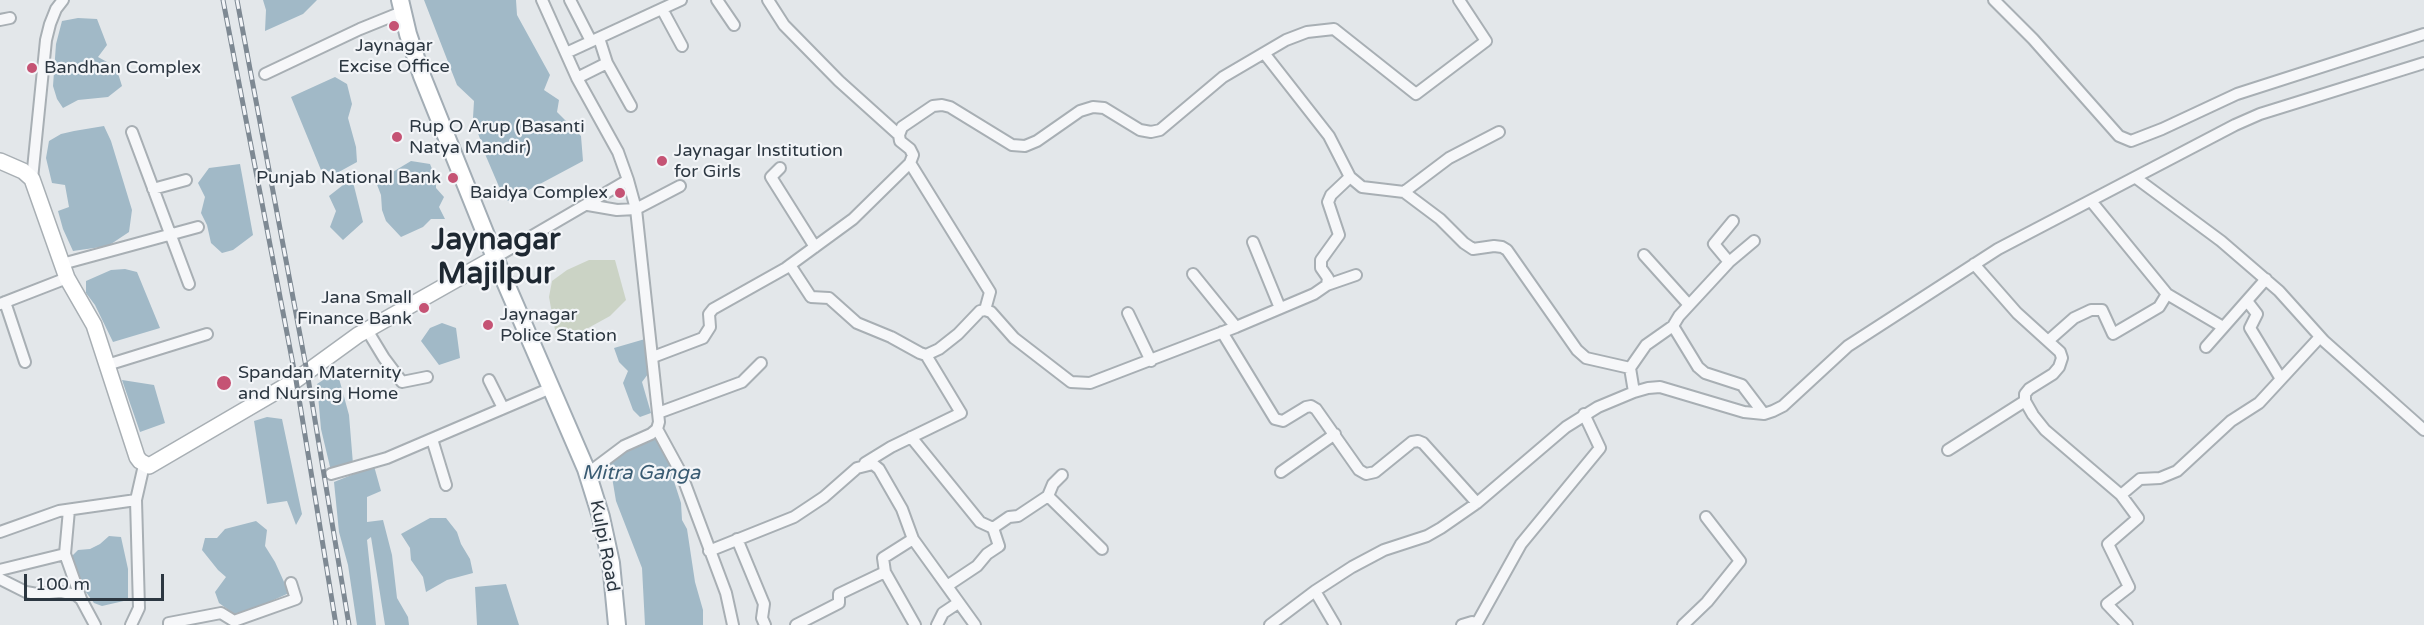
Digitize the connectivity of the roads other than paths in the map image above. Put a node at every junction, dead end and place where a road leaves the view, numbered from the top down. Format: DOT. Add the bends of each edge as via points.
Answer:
graph roads {
  1 [pos="63,0"];
  2 [pos="542,0"];
  3 [pos="570,0"];
  4 [pos="681,0"];
  5 [pos="717,0"];
  6 [pos="768,0"];
  7 [pos="1459,0"];
  8 [pos="1994,0"];
  9 [pos="401,6"];
  10 [pos="662,9"];
  11 [pos="734,25"];
  12 [pos="2424,34"];
  13 [pos="595,39"];
  14 [pos="682,46"];
  15 [pos="1264,52"];
  16 [pos="566,53"];
  17 [pos="607,63"];
  18 [pos="2424,63"];
  19 [pos="265,74"];
  20 [pos="577,78"];
  21 [pos="631,106"];
  22 [pos="132,132"];
  23 [pos="1499,132"];
  24 [pos="899,135"];
  25 [pos="0,159"];
  26 [pos="910,163"];
  27 [pos="780,168"];
  28 [pos="1350,177"];
  29 [pos="2136,178"];
  30 [pos="32,179"];
  31 [pos="186,180"];
  32 [pos="628,180"];
  33 [pos="680,186"];
  34 [pos="153,189"];
  35 [pos="1404,192"];
  36 [pos="2091,201"];
  37 [pos="588,205"];
  38 [pos="636,209"];
  39 [pos="1733,221"];
  40 [pos="198,227"];
  41 [pos="171,235"];
  42 [pos="1754,241"];
  43 [pos="1253,242"];
  44 [pos="815,247"];
  45 [pos="1644,255"];
  46 [pos="496,257"];
  47 [pos="1729,262"];
  48 [pos="1974,264"];
  49 [pos="790,265"];
  50 [pos="64,271"];
  51 [pos="1193,274"];
  52 [pos="1356,275"];
  53 [pos="2266,279"];
  54 [pos="189,284"];
  55 [pos="1327,285"];
  56 [pos="2167,294"];
  57 [pos="2247,301"];
  58 [pos="2,303"];
  59 [pos="1689,305"];
  60 [pos="1280,308"];
  61 [pos="985,310"];
  62 [pos="1128,313"];
  63 [pos="1673,326"];
  64 [pos="1236,327"];
  65 [pos="2223,327"];
  66 [pos="367,330"];
  67 [pos="1222,332"];
  68 [pos="207,334"];
  69 [pos="2320,337"];
  70 [pos="2048,341"];
  71 [pos="2206,347"];
  72 [pos="926,355"];
  73 [pos="653,357"];
  74 [pos="1150,361"];
  75 [pos="26,362"];
  76 [pos="760,363"];
  77 [pos="107,365"];
  78 [pos="1630,368"];
  79 [pos="427,377"];
  80 [pos="2281,379"];
  81 [pos="489,380"];
  82 [pos="551,388"];
  83 [pos="1634,392"];
  84 [pos="2025,401"];
  85 [pos="503,408"];
  86 [pos="658,413"];
  87 [pos="1584,414"];
  88 [pos="1764,414"];
  89 [pos="657,429"];
  90 [pos="2424,430"];
  91 [pos="1335,434"];
  92 [pos="911,437"];
  93 [pos="432,439"];
  94 [pos="1948,450"];
  95 [pos="144,465"];
  96 [pos="857,468"];
  97 [pos="1281,472"];
  98 [pos="588,473"];
  99 [pos="331,474"];
  100 [pos="1062,475"];
  101 [pos="446,485"];
  102 [pos="2121,495"];
  103 [pos="1048,496"];
  104 [pos="136,500"];
  105 [pos="1477,503"];
  106 [pos="69,510"];
  107 [pos="1706,517"];
  108 [pos="993,528"];
  109 [pos="0,532"];
  110 [pos="737,539"];
  111 [pos="913,539"];
  112 [pos="1102,549"];
  113 [pos="709,551"];
  114 [pos="65,554"];
  115 [pos="0,570"];
  116 [pos="885,572"];
  117 [pos="0,579"];
  118 [pos="291,583"];
  119 [pos="946,586"];
  120 [pos="1315,591"];
  121 [pos="81,599"];
  122 [pos="958,603"];
  123 [pos="95,625"];
  124 [pos="131,625"];
  125 [pos="169,625"];
  126 [pos="617,625"];
  127 [pos="733,625"];
  128 [pos="765,625"];
  129 [pos="796,625"];
  130 [pos="915,625"];
  131 [pos="938,625"];
  132 [pos="975,625"];
  133 [pos="1270,625"];
  134 [pos="1335,625"];
  135 [pos="1462,625"];
  136 [pos="1683,625"];
  137 [pos="2127,625"];
  1 -- 30 [label="street" via="46,40"];
  2 -- 16 [label="street"];
  3 -- 13 [label="street"];
  4 -- 10 [label="street"];
  5 -- 11 [label="street"];
  6 -- 24 [label="street" via="784,25"];
  7 -- 15 [label="street" via="1486,41 1416,94 1334,29 1296,34"];
  8 -- 12 [label="street" via="2034,39 2119,136 2131,141 2237,94"];
  9 -- 19 [label="street"];
  9 -- 46 [label="main road, Kulpi Road" via="422,76"];
  10 -- 13 [label="street"];
  10 -- 14 [label="street"];
  13 -- 16 [label="street"];
  13 -- 17 [label="street"];
  15 -- 24 [label="street" via="1213,84 1160,130 1140,130 1104,108 1093,107 1080,111 1037,141 1025,146 1012,145 942,105 933,106 902,127"];
  15 -- 28 [label="street" via="1329,136"];
  16 -- 20 [label="street"];
  17 -- 20 [label="street"];
  17 -- 21 [label="street"];
  18 -- 29 [label="street" via="2260,114"];
  20 -- 32 [label="street" via="618,152"];
  22 -- 34 [label="street"];
  23 -- 35 [label="street" via="1449,158"];
  24 -- 26 [label="street" via="913,156"];
  25 -- 30 [label="main road"];
  26 -- 44 [label="street" via="853,219"];
  26 -- 61 [label="street" via="990,292"];
  27 -- 44 [label="street" via="771,177"];
  28 -- 35 [label="street" via="1362,187"];
  28 -- 55 [label="street" via="1328,202 1339,235 1322,260"];
  29 -- 36 [label="street"];
  29 -- 53 [label="street"];
  30 -- 50 [label="main road"];
  31 -- 34 [label="street"];
  32 -- 37 [label="street"];
  32 -- 38 [label="street"];
  33 -- 38 [label="street"];
  34 -- 41 [label="street"];
  35 -- 78 [label="street" via="1473,249 1494,246 1507,250 1586,358"];
  36 -- 48 [label="street"];
  36 -- 56 [label="street"];
  37 -- 38 [label="street"];
  37 -- 46 [label="street"];
  38 -- 73 [label="street"];
  39 -- 47 [label="street" via="1714,244"];
  40 -- 41 [label="street"];
  41 -- 50 [label="street"];
  41 -- 54 [label="street"];
  42 -- 47 [label="street"];
  43 -- 60 [label="street"];
  44 -- 49 [label="street"];
  45 -- 59 [label="street"];
  46 -- 66 [label="main road"];
  46 -- 82 [label="main road, Kulpi Road"];
  47 -- 59 [label="street"];
  48 -- 70 [label="street"];
  48 -- 88 [label="street" via="1848,346 1783,406"];
  49 -- 72 [label="street" via="811,297 829,298 857,322"];
  49 -- 73 [label="street" via="713,309 709,314 710,327 703,338"];
  50 -- 58 [label="street"];
  50 -- 77 [label="main road" via="94,325"];
  51 -- 64 [label="street"];
  52 -- 55 [label="street"];
  53 -- 57 [label="street"];
  53 -- 69 [label="street"];
  55 -- 60 [label="street"];
  56 -- 65 [label="street"];
  56 -- 70 [label="street" via="2160,307 2114,334 2102,310 2091,310 2074,318"];
  57 -- 65 [label="street"];
  57 -- 80 [label="street" via="2257,314 2250,328"];
  58 -- 75 [label="street"];
  59 -- 63 [label="street"];
  60 -- 64 [label="street"];
  61 -- 72 [label="street" via="939,349"];
  61 -- 74 [label="street" via="1071,382 1090,383"];
  62 -- 74 [label="street"];
  63 -- 78 [label="street" via="1646,345"];
  63 -- 88 [label="street" via="1698,367 1742,385"];
  64 -- 67 [label="street"];
  65 -- 71 [label="street"];
  66 -- 79 [label="street" via="402,382"];
  66 -- 95 [label="main road" via="296,380 154,464"];
  67 -- 74 [label="street"];
  67 -- 91 [label="street" via="1275,419 1283,421 1311,406"];
  68 -- 77 [label="street"];
  69 -- 80 [label="street"];
  69 -- 90 [label="street"];
  70 -- 84 [label="street" via="2060,352 2059,367 2029,389"];
  72 -- 92 [label="street" via="961,412"];
  73 -- 86 [label="street"];
  76 -- 86 [label="street" via="742,382"];
  77 -- 95 [label="main road" via="137,457"];
  78 -- 83 [label="street"];
  80 -- 102 [label="street" via="2259,403 2223,428 2177,471 2160,478 2140,479"];
  81 -- 85 [label="street"];
  82 -- 85 [label="street"];
  82 -- 98 [label="main road, Kulpi Road"];
  83 -- 87 [label="street"];
  83 -- 88 [label="street" via="1659,387 1730,409"];
  84 -- 94 [label="street"];
  84 -- 102 [label="street" via="2045,430"];
  85 -- 93 [label="street"];
  86 -- 89 [label="street"];
  87 -- 105 [label="street"];
  87 -- 135 [label="street" via="1600,448 1521,544 1476,625"];
  89 -- 98 [label="street" via="618,450"];
  89 -- 113 [label="street" via="681,473"];
  91 -- 97 [label="street"];
  91 -- 105 [label="street" via="1365,474 1376,472 1412,442 1423,443"];
  92 -- 96 [label="street"];
  92 -- 108 [label="street" via="981,522"];
  93 -- 99 [label="street" via="387,458"];
  93 -- 101 [label="street"];
  95 -- 104 [label="street"];
  96 -- 110 [label="street" via="806,510"];
  96 -- 111 [label="street" via="873,464 879,469 902,508"];
  98 -- 126 [label="main road, Kulpi Road" via="612,563"];
  100 -- 103 [label="street"];
  102 -- 137 [label="street" via="2138,518 2108,544 2129,587 2107,604"];
  103 -- 108 [label="street"];
  103 -- 112 [label="street"];
  104 -- 106 [label="street"];
  104 -- 124 [label="street" via="139,608"];
  105 -- 120 [label="street" via="1427,536 1384,550"];
  106 -- 109 [label="street"];
  106 -- 114 [label="street"];
  107 -- 136 [label="street" via="1740,561"];
  108 -- 119 [label="street" via="999,546"];
  110 -- 113 [label="street"];
  110 -- 128 [label="street" via="764,604"];
  111 -- 116 [label="street" via="884,558"];
  111 -- 119 [label="street"];
  113 -- 127 [label="street" via="731,608"];
  114 -- 115 [label="street"];
  114 -- 121 [label="street"];
  116 -- 129 [label="street" via="839,594 839,603"];
  116 -- 130 [label="street"];
  117 -- 121 [label="street" via="26,592 68,592"];
  118 -- 125 [label="street" via="296,598 234,621 221,612"];
  119 -- 122 [label="street"];
  120 -- 133 [label="street"];
  120 -- 134 [label="street"];
  121 -- 123 [label="street"];
  122 -- 131 [label="street" via="943,613"];
  122 -- 132 [label="street"];
}
